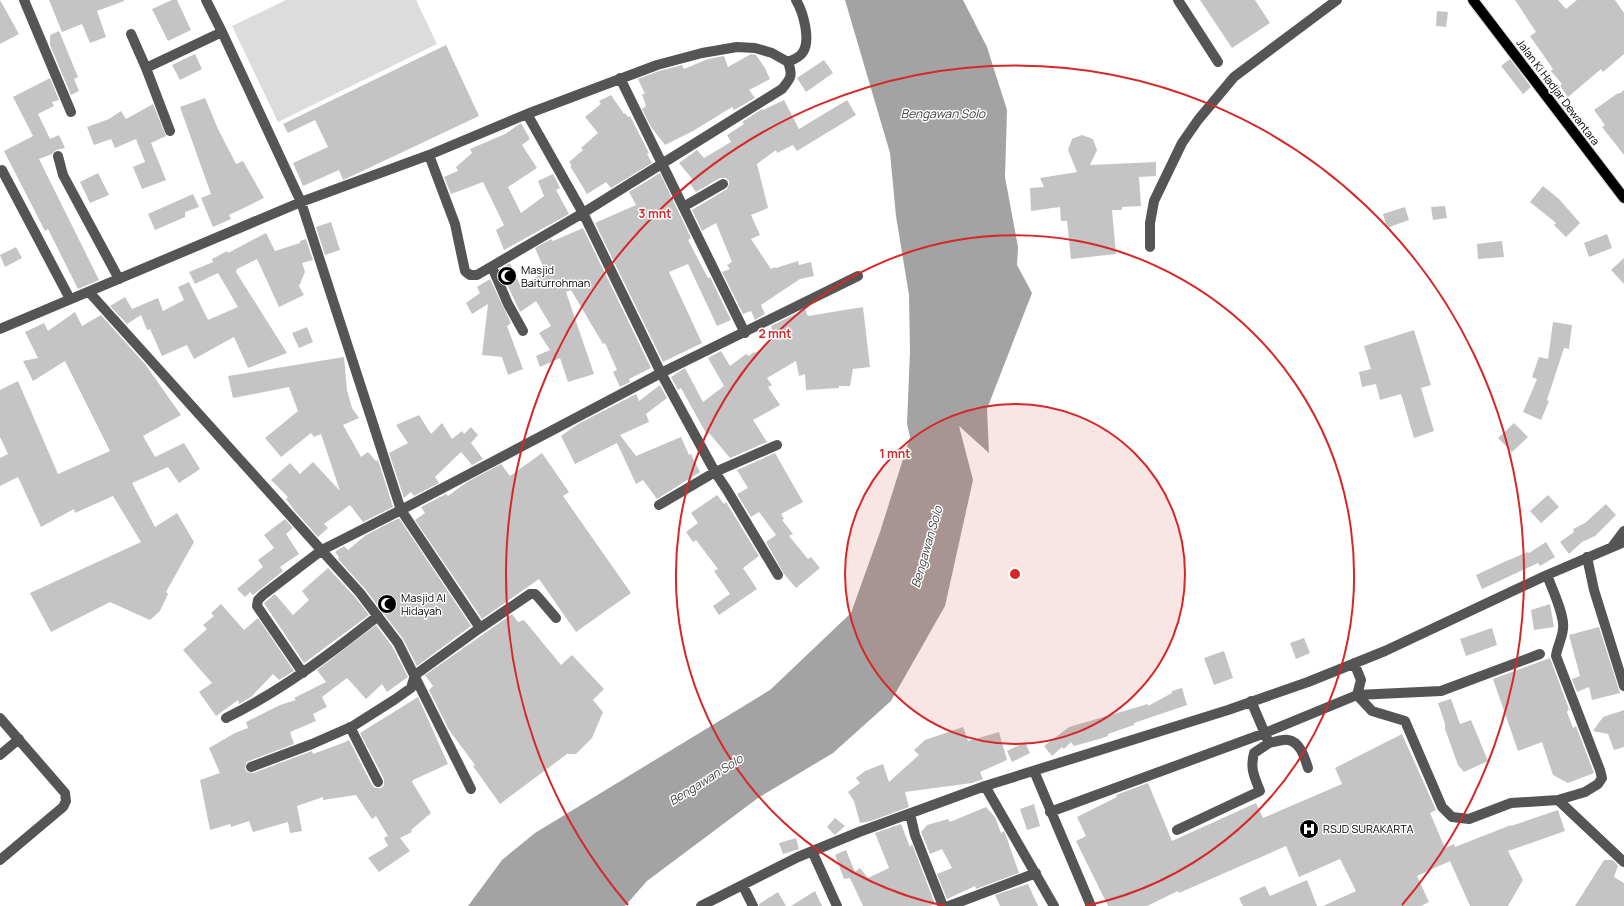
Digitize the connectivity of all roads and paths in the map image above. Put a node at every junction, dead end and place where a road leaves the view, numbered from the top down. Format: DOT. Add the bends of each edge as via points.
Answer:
graph roads {
  1 [pos="24,0"];
  2 [pos="206,0"];
  3 [pos="796,0"];
  4 [pos="1178,0"];
  5 [pos="1337,0"];
  6 [pos="1473,0"];
  7 [pos="222,32"];
  8 [pos="131,34"];
  9 [pos="788,62"];
  10 [pos="1218,62"];
  11 [pos="146,68"];
  12 [pos="620,78"];
  13 [pos="71,112"];
  14 [pos="527,114"];
  15 [pos="170,131"];
  16 [pos="429,155"];
  17 [pos="58,156"];
  18 [pos="662,164"];
  19 [pos="2,170"];
  20 [pos="723,184"];
  21 [pos="1624,198"];
  22 [pos="301,202"];
  23 [pos="683,207"];
  24 [pos="583,213"];
  25 [pos="1150,247"];
  26 [pos="492,267"];
  27 [pos="858,276"];
  28 [pos="119,279"];
  29 [pos="89,292"];
  30 [pos="70,299"];
  31 [pos="0,329"];
  32 [pos="523,330"];
  33 [pos="745,333"];
  34 [pos="661,373"];
  35 [pos="776,445"];
  36 [pos="715,472"];
  37 [pos="659,505"];
  38 [pos="401,510"];
  39 [pos="1624,531"];
  40 [pos="1624,542"];
  41 [pos="1612,547"];
  42 [pos="322,550"];
  43 [pos="1587,557"];
  44 [pos="778,575"];
  45 [pos="1547,575"];
  46 [pos="378,616"];
  47 [pos="556,618"];
  48 [pos="480,628"];
  49 [pos="1540,654"];
  50 [pos="1354,663"];
  51 [pos="303,673"];
  52 [pos="415,675"];
  53 [pos="1624,686"];
  54 [pos="1357,695"];
  55 [pos="1251,701"];
  56 [pos="0,718"];
  57 [pos="226,718"];
  58 [pos="350,727"];
  59 [pos="1265,733"];
  60 [pos="19,739"];
  61 [pos="1269,743"];
  62 [pos="0,755"];
  63 [pos="251,767"];
  64 [pos="1308,768"];
  65 [pos="1034,771"];
  66 [pos="378,782"];
  67 [pos="985,786"];
  68 [pos="471,789"];
  69 [pos="1558,800"];
  70 [pos="1050,812"];
  71 [pos="910,814"];
  72 [pos="1177,830"];
  73 [pos="812,851"];
  74 [pos="0,860"];
  75 [pos="1624,862"];
  76 [pos="1036,873"];
  77 [pos="743,886"];
  78 [pos="701,906"];
  79 [pos="753,906"];
  80 [pos="837,906"];
  81 [pos="943,906"];
  82 [pos="949,906"];
  83 [pos="1054,906"];
  84 [pos="1091,906"];
  1 -- 13 [label="street"];
  2 -- 7 [label="street"];
  3 -- 9 [label="street" via="803,16 806,43 798,57"];
  4 -- 10 [label="street"];
  5 -- 25 [label="street" via="1234,77 1198,120 1182,143 1154,201"];
  6 -- 21 [label="main road, Jalan Ki Hadjar Dewantara"];
  7 -- 11 [label="street"];
  7 -- 22 [label="street"];
  8 -- 11 [label="street"];
  9 -- 12 [label="street" via="772,53 755,48 737,47 702,53"];
  9 -- 18 [label="street" via="791,72 782,89"];
  11 -- 15 [label="street"];
  12 -- 14 [label="street"];
  12 -- 18 [label="street"];
  14 -- 16 [label="street"];
  14 -- 24 [label="street"];
  16 -- 22 [label="street"];
  16 -- 26 [label="street" via="455,224 465,271 470,275 477,275"];
  17 -- 28 [label="street" via="63,175"];
  18 -- 23 [label="street"];
  18 -- 24 [label="street"];
  19 -- 30 [label="street"];
  20 -- 23 [label="street"];
  22 -- 28 [label="street"];
  22 -- 38 [label="street"];
  23 -- 33 [label="street"];
  24 -- 26 [label="street"];
  24 -- 34 [label="street"];
  26 -- 32 [label="street"];
  27 -- 33 [label="street"];
  28 -- 29 [label="street"];
  29 -- 30 [label="street"];
  29 -- 42 [label="street"];
  30 -- 31 [label="street"];
  33 -- 34 [label="street"];
  34 -- 36 [label="street"];
  34 -- 38 [label="street"];
  35 -- 36 [label="street"];
  36 -- 37 [label="street"];
  36 -- 44 [label="street"];
  38 -- 42 [label="street"];
  38 -- 48 [label="street"];
  39 -- 41 [label="street"];
  40 -- 41 [label="street"];
  41 -- 43 [label="street"];
  42 -- 46 [label="street"];
  42 -- 51 [label="street" via="258,600 257,606"];
  43 -- 45 [label="street"];
  43 -- 53 [label="street" via="1594,590"];
  45 -- 50 [label="street"];
  45 -- 69 [label="street" via="1564,627 1556,656 1602,778 1598,784 1584,792"];
  46 -- 51 [label="street"];
  46 -- 52 [label="street" via="398,643"];
  47 -- 48 [label="street" via="535,594 530,594"];
  48 -- 52 [label="street"];
  49 -- 54 [label="street" via="1441,691"];
  50 -- 54 [label="street" via="1361,680"];
  50 -- 55 [label="street"];
  51 -- 57 [label="street" via="251,706"];
  52 -- 58 [label="street" via="411,688"];
  52 -- 68 [label="street"];
  54 -- 59 [label="street"];
  54 -- 69 [label="street" via="1372,711 1405,721 1442,808 1452,817 1469,819 1511,803"];
  55 -- 59 [label="street"];
  55 -- 65 [label="street"];
  56 -- 60 [label="street"];
  58 -- 63 [label="street"];
  58 -- 66 [label="street"];
  59 -- 61 [label="street"];
  59 -- 70 [label="street"];
  60 -- 62 [label="street"];
  60 -- 74 [label="street" via="65,793 66,801"];
  61 -- 64 [label="street" via="1288,740 1297,744"];
  61 -- 72 [label="street" via="1254,753 1252,765 1260,792"];
  65 -- 67 [label="street"];
  65 -- 70 [label="street"];
  67 -- 71 [label="street"];
  67 -- 76 [label="street"];
  69 -- 75 [label="street"];
  70 -- 84 [label="street"];
  71 -- 73 [label="street"];
  71 -- 81 [label="street" via="915,835"];
  73 -- 77 [label="street"];
  73 -- 80 [label="street"];
  76 -- 82 [label="street"];
  76 -- 83 [label="street"];
  77 -- 78 [label="street"];
  77 -- 79 [label="street"];
}
